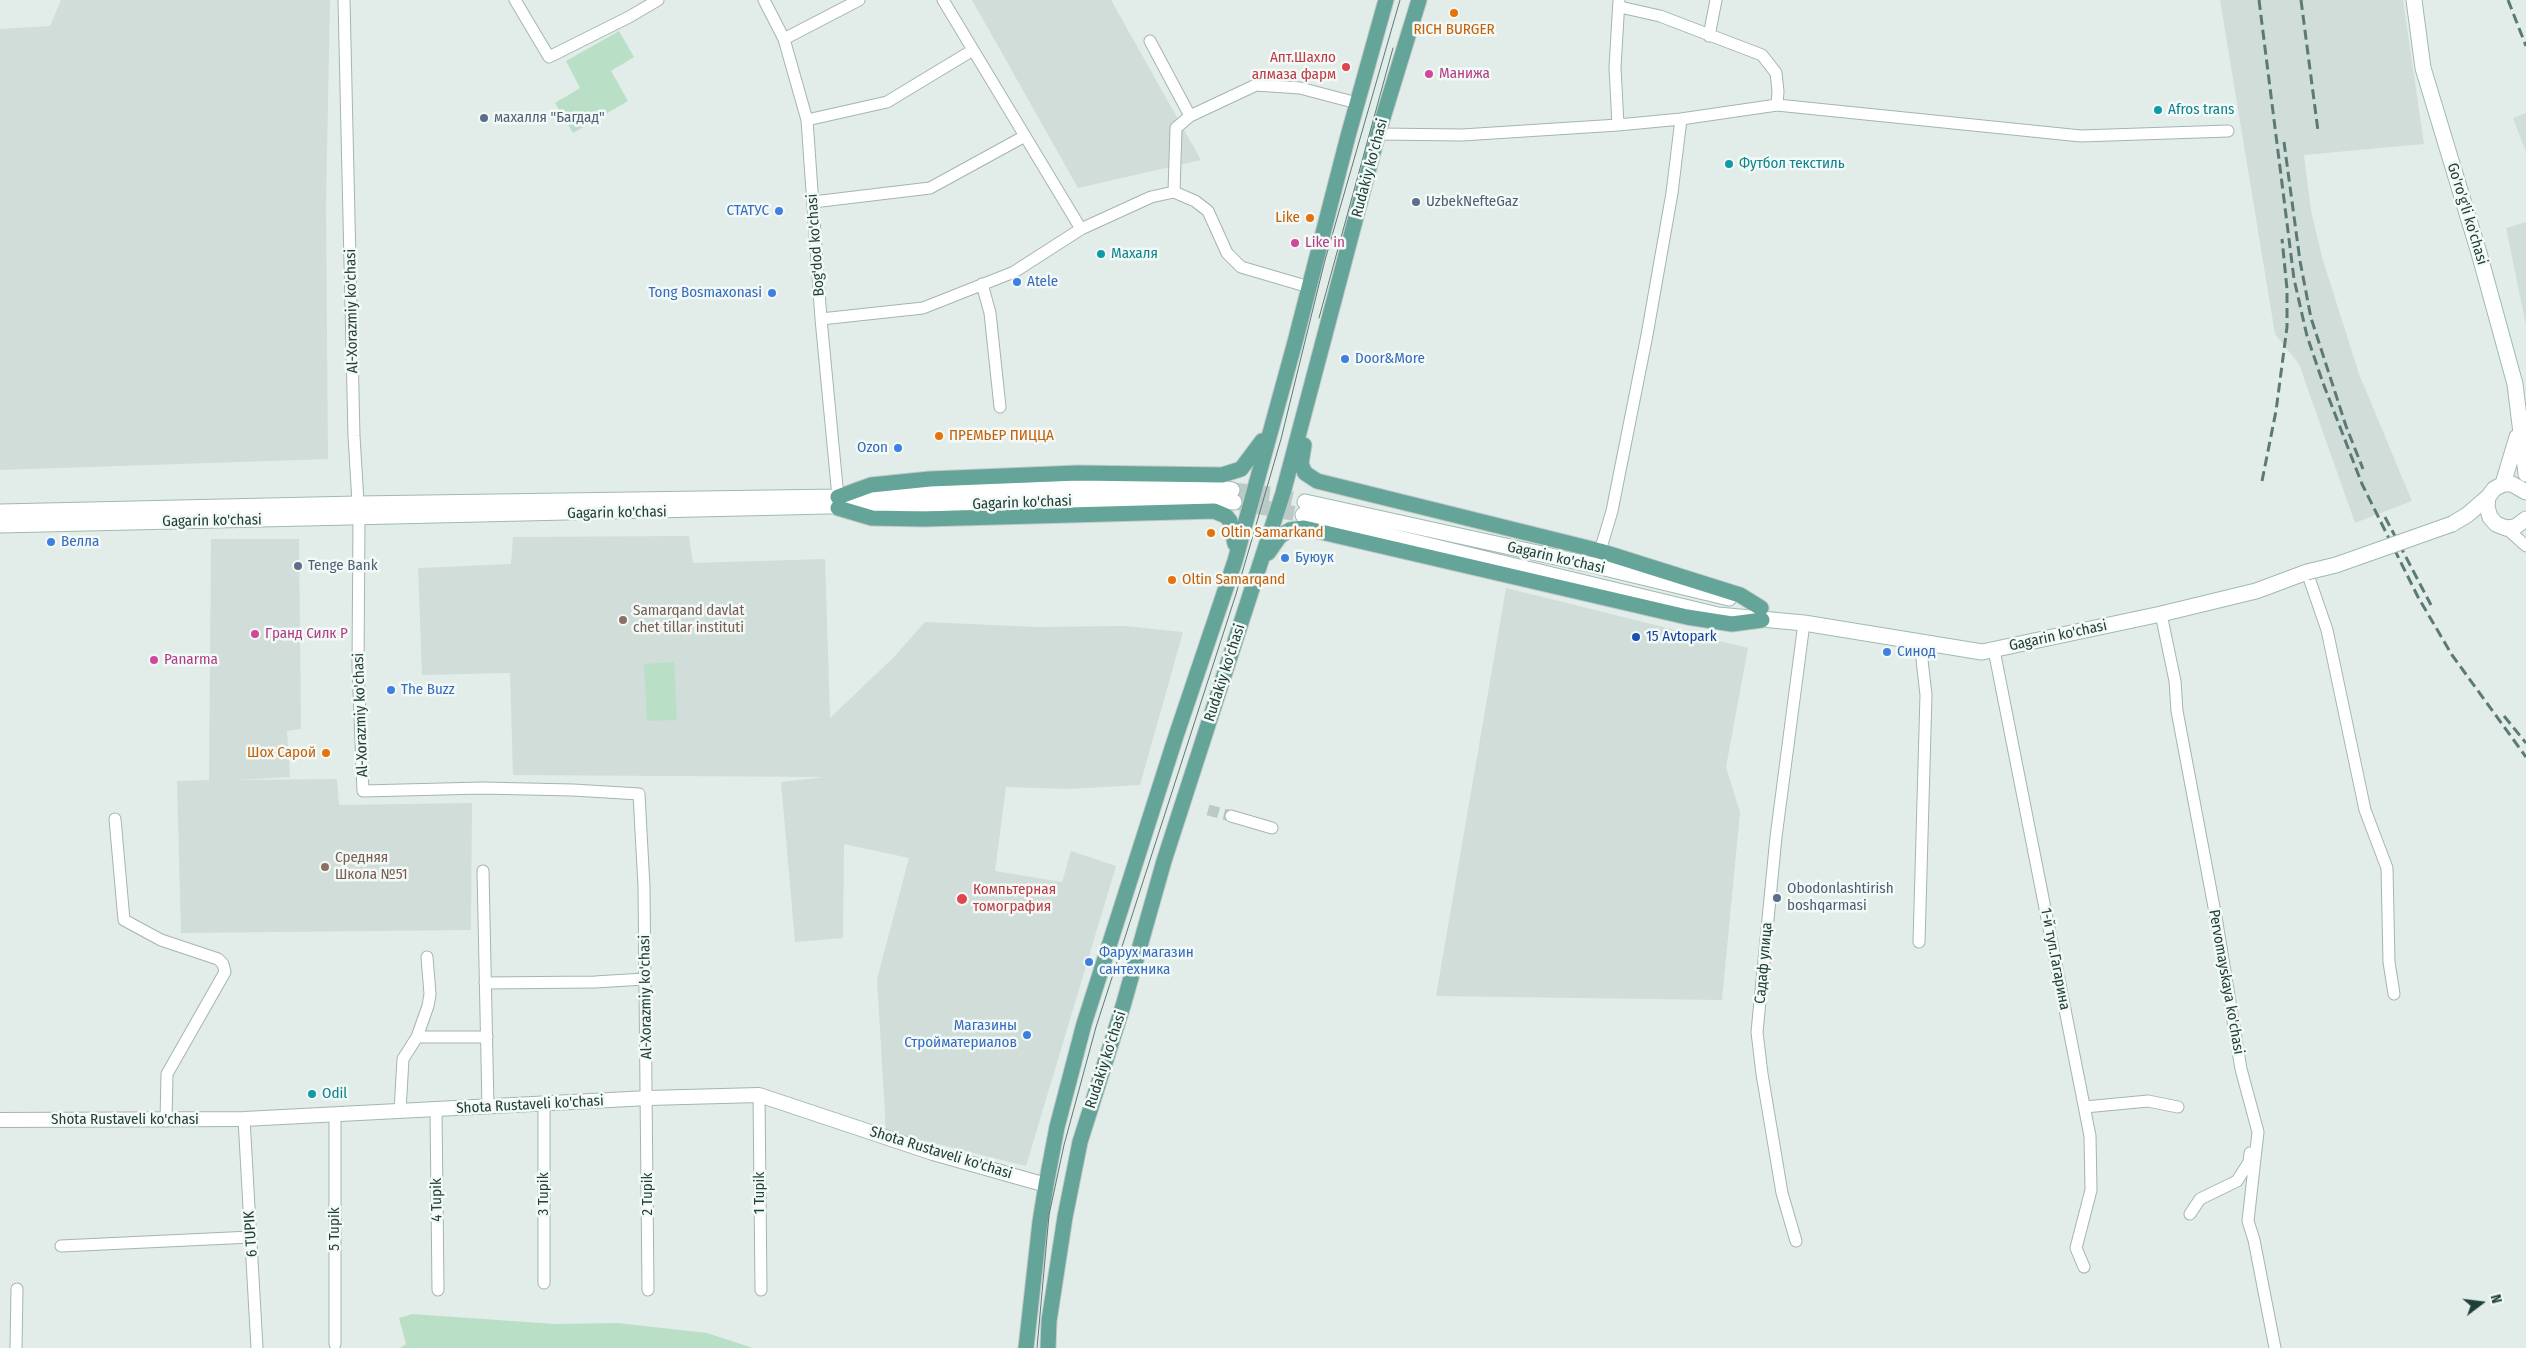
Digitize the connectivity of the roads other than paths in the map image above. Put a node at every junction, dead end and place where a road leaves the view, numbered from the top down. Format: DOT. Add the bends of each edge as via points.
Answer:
graph roads {
  1 [pos="344,0"];
  2 [pos="515,0"];
  3 [pos="658,0"];
  4 [pos="764,0"];
  5 [pos="859,0"];
  6 [pos="943,0"];
  7 [pos="1386,0"];
  8 [pos="1419,0"];
  9 [pos="1716,0"];
  10 [pos="2414,0"];
  11 [pos="1619,4"];
  12 [pos="1709,36"];
  13 [pos="784,39"];
  14 [pos="1150,41"];
  15 [pos="973,50"];
  16 [pos="1357,103"];
  17 [pos="1776,106"];
  18 [pos="1190,116"];
  19 [pos="1681,119"];
  20 [pos="807,120"];
  21 [pos="1618,125"];
  22 [pos="2228,130"];
  23 [pos="1378,134"];
  24 [pos="1025,136"];
  25 [pos="1174,192"];
  26 [pos="813,202"];
  27 [pos="1081,228"];
  28 [pos="982,284"];
  29 [pos="1309,287"];
  30 [pos="821,319"];
  31 [pos="1295,342"];
  32 [pos="1320,352"];
  33 [pos="2520,382"];
  34 [pos="1308,405"];
  35 [pos="1000,407"];
  36 [pos="1273,423"];
  37 [pos="2519,428"];
  38 [pos="2526,474"];
  39 [pos="2503,484"];
  40 [pos="2526,492"];
  41 [pos="1233,496"];
  42 [pos="2488,497"];
  43 [pos="838,502"];
  44 [pos="1304,509"];
  45 [pos="358,511"];
  46 [pos="0,512"];
  47 [pos="2526,519"];
  48 [pos="2452,524"];
  49 [pos="0,525"];
  50 [pos="2501,526"];
  51 [pos="2526,546"];
  52 [pos="1600,551"];
  53 [pos="1235,561"];
  54 [pos="1258,572"];
  55 [pos="2307,572"];
  56 [pos="1761,614"];
  57 [pos="2161,614"];
  58 [pos="1804,623"];
  59 [pos="1920,642"];
  60 [pos="1994,650"];
  61 [pos="1176,736"];
  62 [pos="1202,745"];
  63 [pos="1231,816"];
  64 [pos="115,819"];
  65 [pos="1272,828"];
  66 [pos="483,871"];
  67 [pos="1919,942"];
  68 [pos="427,957"];
  69 [pos="644,978"];
  70 [pos="485,983"];
  71 [pos="2394,994"];
  72 [pos="417,1036"];
  73 [pos="487,1037"];
  74 [pos="2241,1069"];
  75 [pos="759,1095"];
  76 [pos="648,1098"];
  77 [pos="544,1104"];
  78 [pos="488,1107"];
  79 [pos="2085,1107"];
  80 [pos="2178,1107"];
  81 [pos="436,1110"];
  82 [pos="400,1111"];
  83 [pos="335,1114"];
  84 [pos="244,1119"];
  85 [pos="0,1120"];
  86 [pos="166,1121"];
  87 [pos="1046,1185"];
  88 [pos="2190,1214"];
  89 [pos="251,1237"];
  90 [pos="1796,1241"];
  91 [pos="61,1246"];
  92 [pos="2084,1268"];
  93 [pos="544,1283"];
  94 [pos="17,1289"];
  95 [pos="438,1290"];
  96 [pos="648,1290"];
  97 [pos="761,1290"];
  98 [pos="336,1344"];
  99 [pos="16,1348"];
  100 [pos="257,1348"];
  101 [pos="1026,1348"];
  102 [pos="1048,1348"];
  103 [pos="2274,1348"];
  1 -- 45 [label="street, Al-Xorazmiy ko'chasi"];
  2 -- 3 [label="street" via="549,57 630,18"];
  4 -- 13 [label="street, Bog'dod ko'chasi"];
  5 -- 13 [label="street"];
  6 -- 15 [label="street"];
  7 -- 16 [label="main road, Rudakiy ko'chasi"];
  8 -- 23 [label="main road, Rudakiy ko'chasi"];
  9 -- 12 [label="street"];
  10 -- 33 [label="main road, Go'ro'g'li ko'chasi" via="2423,68"];
  11 -- 12 [label="street"];
  11 -- 21 [label="street" via="1615,67"];
  12 -- 17 [label="street" via="1762,55 1776,73"];
  13 -- 20 [label="street, Bog'dod ko'chasi"];
  14 -- 18 [label="street"];
  15 -- 20 [label="street" via="887,102"];
  15 -- 24 [label="street"];
  16 -- 18 [label="street" via="1300,88 1256,84"];
  16 -- 29 [label="main road, Rudakiy ko'chasi"];
  17 -- 19 [label="street"];
  17 -- 22 [label="street" via="2081,136"];
  18 -- 25 [label="street" via="1176,128"];
  19 -- 21 [label="street"];
  19 -- 52 [label="street" via="1672,192 1646,335 1612,511"];
  20 -- 26 [label="street, Bog'dod ko'chasi"];
  21 -- 23 [label="street" via="1462,135"];
  23 -- 32 [label="main road, Rudakiy ko'chasi"];
  24 -- 26 [label="street" via="930,188"];
  24 -- 27 [label="street"];
  25 -- 27 [label="street" via="1151,197"];
  25 -- 29 [label="street" via="1208,211 1226,253 1241,267"];
  26 -- 30 [label="street, Bog'dod ko'chasi"];
  27 -- 28 [label="street" via="1014,272"];
  28 -- 30 [label="street" via="923,308"];
  28 -- 35 [label="street" via="990,313"];
  29 -- 31 [label="main road, Rudakiy ko'chasi"];
  30 -- 43 [label="street, Bog'dod ko'chasi"];
  31 -- 32 [label="main road"];
  31 -- 36 [label="main road, Rudakiy ko'chasi"];
  32 -- 34 [label="main road, Rudakiy ko'chasi"];
  33 -- 37 [label="main road, Go'ro'g'li ko'chasi"];
  34 -- 52 [label="main road" via="1302,464 1310,478 1334,487"];
  34 -- 54 [label="main road, Rudakiy ko'chasi"];
  36 -- 43 [label="main road" via="1246,464 1230,474 1077,473 930,480 870,485"];
  36 -- 53 [label="main road, Rudakiy ko'chasi"];
  37 -- 38 [label="main road, Go'ro'g'li ko'chasi"];
  37 -- 39 [label="main road, Go'ro'g'li ko'chasi"];
  39 -- 40 [label="main road" via="2512,484"];
  39 -- 42 [label="main road"];
  41 -- 43 [label="main road, Gagarin ko'chasi" via="1153,485"];
  42 -- 48 [label="main road"];
  42 -- 50 [label="main road" via="2490,517"];
  43 -- 45 [label="main road, Gagarin ko'chasi"];
  43 -- 53 [label="main road" via="872,518 1214,511 1226,516 1233,526"];
  44 -- 56 [label="main road, Gagarin ko'chasi" via="1718,615"];
  45 -- 46 [label="main road, Gagarin ko'chasi"];
  45 -- 49 [label="main road, Gagarin ko'chasi"];
  45 -- 69 [label="street, Al-Xorazmiy ko'chasi" via="358,666 363,791 482,788 639,794"];
  47 -- 50 [label="main road" via="2516,527"];
  48 -- 50 [label="main road" via="2472,522"];
  48 -- 55 [label="main road, Gagarin ko'chasi, bridge"];
  50 -- 51 [label="street"];
  52 -- 56 [label="main road" via="1740,596"];
  53 -- 61 [label="main road, Rudakiy ko'chasi"];
  54 -- 56 [label="main road" via="1280,536 1290,530 1304,528 1687,617 1732,624"];
  54 -- 62 [label="main road, Rudakiy ko'chasi"];
  55 -- 57 [label="main road, Gagarin ko'chasi" via="2256,591"];
  55 -- 71 [label="street" via="2327,630 2365,810 2387,868 2389,962"];
  56 -- 58 [label="main road, Gagarin ko'chasi"];
  57 -- 60 [label="main road, Gagarin ko'chasi"];
  57 -- 74 [label="street, Pervomayskaya ko'chasi"];
  58 -- 59 [label="main road, Gagarin ko'chasi"];
  58 -- 90 [label="street, Садаф улица" via="1776,837 1758,1032 1782,1194"];
  59 -- 60 [label="main road, Gagarin ko'chasi" via="1982,652"];
  59 -- 67 [label="street" via="1926,696"];
  60 -- 79 [label="street, 1-й туп.Гагарина"];
  61 -- 62 [label="main road"];
  61 -- 87 [label="main road, Rudakiy ko'chasi" via="1084,1024 1057,1126"];
  62 -- 102 [label="main road, Rudakiy ko'chasi" via="1080,1142 1049,1321"];
  63 -- 65 [label="street"];
  64 -- 86 [label="street" via="124,920 161,940 218,959 225,972 167,1074"];
  66 -- 70 [label="street"];
  68 -- 72 [label="street" via="430,994"];
  69 -- 70 [label="street"];
  69 -- 76 [label="street, Al-Xorazmiy ko'chasi"];
  70 -- 73 [label="street"];
  72 -- 73 [label="street"];
  72 -- 82 [label="street" via="403,1059"];
  73 -- 78 [label="street"];
  74 -- 88 [label="street" via="2253,1133 2249,1162 2237,1181 2200,1199"];
  74 -- 103 [label="street, Pervomayskaya ko'chasi" via="2258,1132 2248,1221"];
  75 -- 76 [label="street, Shota Rustaveli ko'chasi"];
  75 -- 87 [label="street, Shota Rustaveli ko'chasi" via="933,1153"];
  75 -- 97 [label="street, 1 Tupik"];
  76 -- 77 [label="street, Shota Rustaveli ko'chasi"];
  76 -- 96 [label="street, 2 Tupik"];
  77 -- 78 [label="street, Shota Rustaveli ko'chasi"];
  77 -- 93 [label="street, 3 Tupik"];
  78 -- 81 [label="street, Shota Rustaveli ko'chasi"];
  79 -- 80 [label="street" via="2148,1100"];
  79 -- 92 [label="street, 1-й туп.Гагарина" via="2090,1136 2091,1190 2076,1248"];
  81 -- 82 [label="street, Shota Rustaveli ko'chasi"];
  81 -- 95 [label="street, 4 Tupik"];
  82 -- 83 [label="street, Shota Rustaveli ko'chasi"];
  83 -- 84 [label="street, Shota Rustaveli ko'chasi"];
  83 -- 98 [label="street, 5 Tupik"];
  84 -- 86 [label="street, Shota Rustaveli ko'chasi"];
  84 -- 89 [label="street, 6 TUPIK"];
  85 -- 86 [label="street, Shota Rustaveli ko'chasi"];
  87 -- 101 [label="main road, Rudakiy ko'chasi"];
  89 -- 91 [label="street"];
  89 -- 100 [label="street, 6 TUPIK"];
  94 -- 99 [label="street"];
}
